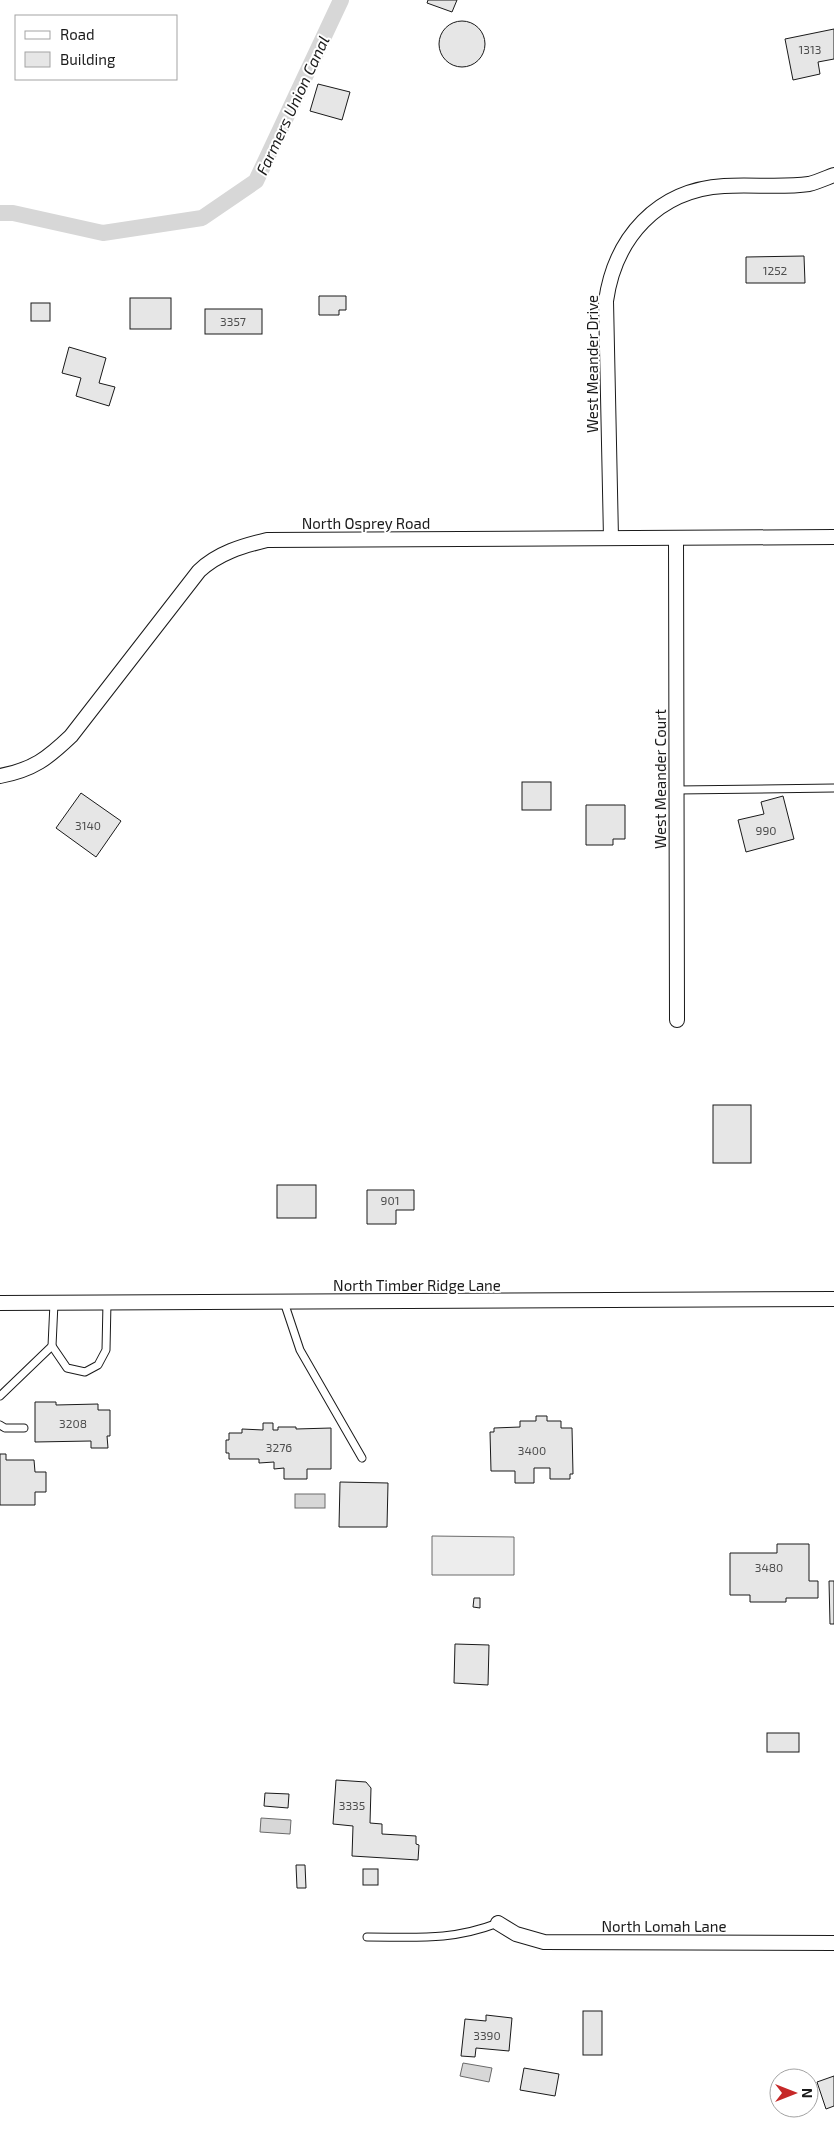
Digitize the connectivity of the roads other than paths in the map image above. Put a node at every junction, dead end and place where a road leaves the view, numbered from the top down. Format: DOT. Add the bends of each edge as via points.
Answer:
graph roads {
  1 [pos="834,175"];
  2 [pos="834,537"];
  3 [pos="611,538"];
  4 [pos="676,538"];
  5 [pos="0,776"];
  6 [pos="834,788"];
  7 [pos="676,790"];
  8 [pos="677,1020"];
  9 [pos="834,1299"];
  10 [pos="0,1302"];
  11 [pos="107,1302"];
  12 [pos="284,1302"];
  13 [pos="54,1303"];
  14 [pos="52,1346"];
  15 [pos="0,1396"];
  16 [pos="0,1425"];
  17 [pos="24,1428"];
  18 [pos="362,1458"];
  19 [pos="498,1922"];
  20 [pos="366,1937"];
  21 [pos="834,1943"];
  1 -- 3 [label="street, West Meander Drive" via="809,184 704,188 675,198 646,217 622,247 609,282 606,302"];
  2 -- 4 [label="street, North Osprey Road"];
  3 -- 4 [label="street, North Osprey Road"];
  3 -- 5 [label="street, North Osprey Road" via="267,540 237,548 207,563 199,572 71,736 47,759 14,774"];
  4 -- 7 [label="street, West Meander Court"];
  6 -- 7 [label="lane"];
  7 -- 8 [label="street, West Meander Court"];
  9 -- 12 [label="street, North Timber Ridge Lane"];
  10 -- 13 [label="street, North Timber Ridge Lane"];
  11 -- 12 [label="street, North Timber Ridge Lane"];
  11 -- 13 [label="street, North Timber Ridge Lane"];
  11 -- 14 [label="lane" via="106,1350 98,1365 85,1372 67,1368"];
  12 -- 18 [label="lane" via="300,1350"];
  13 -- 14 [label="lane"];
  14 -- 15 [label="lane"];
  16 -- 17 [label="lane"];
  19 -- 20 [label="lane" via="447,1937"];
  19 -- 21 [label="street, North Lomah Lane" via="516,1934 544,1942"];
}
